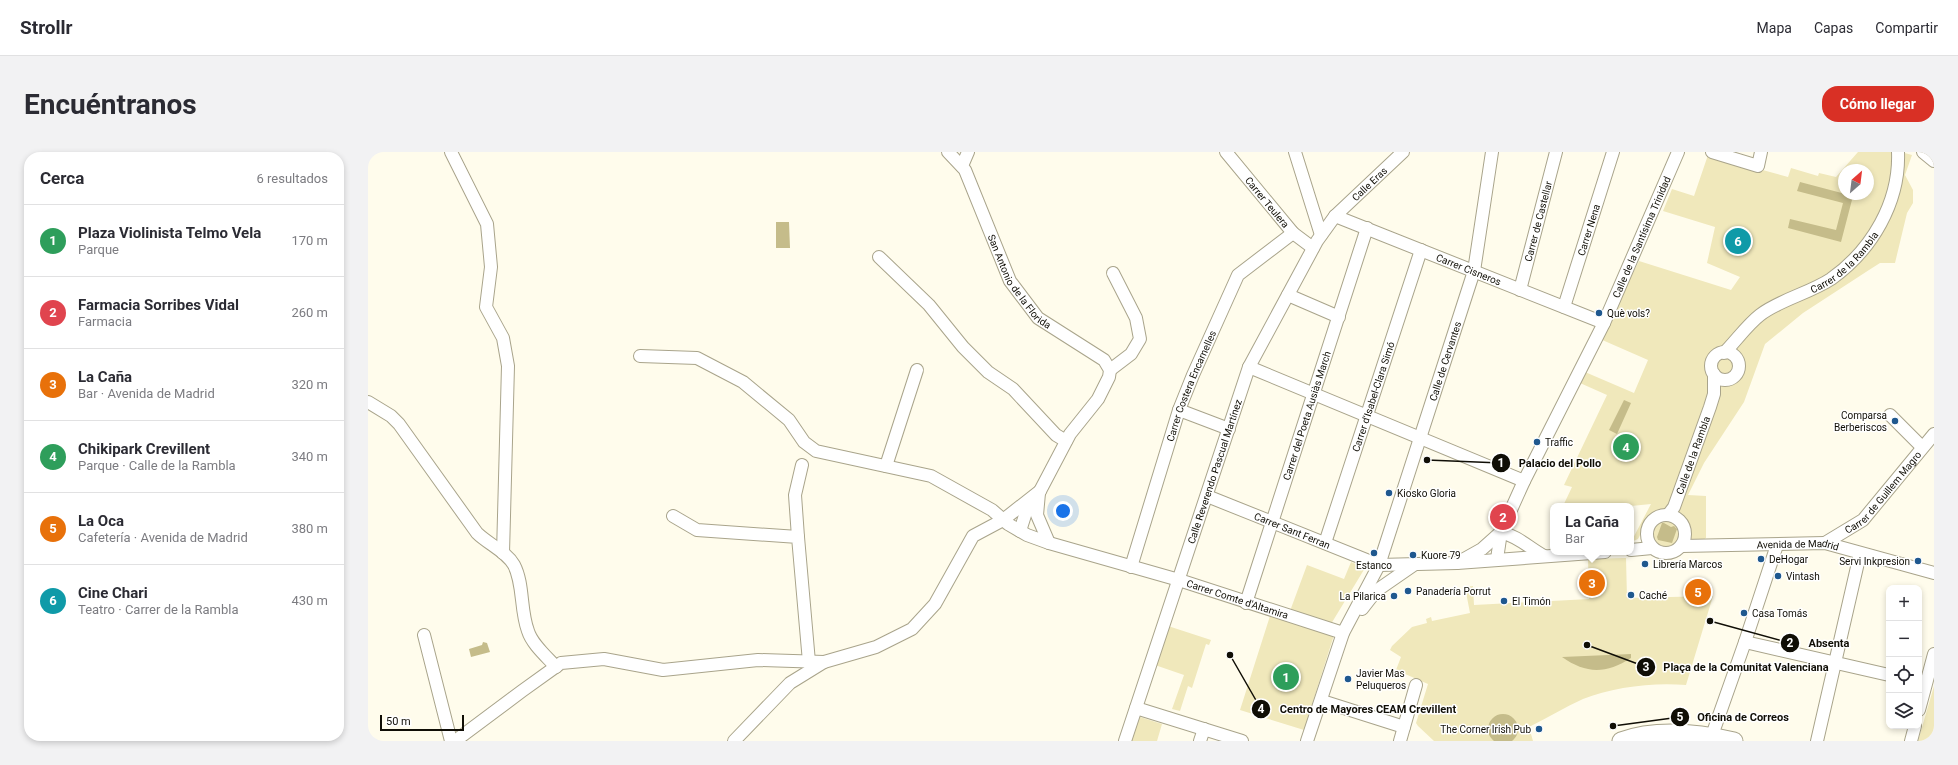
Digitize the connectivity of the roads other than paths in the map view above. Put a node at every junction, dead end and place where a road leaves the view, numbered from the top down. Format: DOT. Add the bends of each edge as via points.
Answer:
graph roads {
  1 [pos="451,152"];
  2 [pos="948,152"];
  3 [pos="959,152"];
  4 [pos="968,152"];
  5 [pos="1226,152"];
  6 [pos="1295,152"];
  7 [pos="1403,152"];
  8 [pos="1492,152"];
  9 [pos="1556,152"];
  10 [pos="1613,152"];
  11 [pos="1678,152"];
  12 [pos="1712,152"];
  13 [pos="1761,152"];
  14 [pos="1898,152"];
  15 [pos="1924,152"];
  16 [pos="1934,161"];
  17 [pos="962,166"];
  18 [pos="1335,216"];
  19 [pos="1367,228"];
  20 [pos="1293,233"];
  21 [pos="1321,235"];
  22 [pos="1313,248"];
  23 [pos="1421,250"];
  24 [pos="879,257"];
  25 [pos="1474,271"];
  26 [pos="1114,274"];
  27 [pos="1520,290"];
  28 [pos="1288,295"];
  29 [pos="1564,307"];
  30 [pos="1339,317"];
  31 [pos="1604,323"];
  32 [pos="1740,336"];
  33 [pos="1724,353"];
  34 [pos="640,356"];
  35 [pos="1736,358"];
  36 [pos="1250,367"];
  37 [pos="917,370"];
  38 [pos="1110,370"];
  39 [pos="1714,374"];
  40 [pos="1728,380"];
  41 [pos="1314,394"];
  42 [pos="1714,394"];
  43 [pos="368,402"];
  44 [pos="1180,410"];
  45 [pos="1890,415"];
  46 [pos="1367,417"];
  47 [pos="1229,429"];
  48 [pos="1934,434"];
  49 [pos="1419,438"];
  50 [pos="1066,441"];
  51 [pos="1922,447"];
  52 [pos="802,465"];
  53 [pos="886,466"];
  54 [pos="1524,481"];
  55 [pos="1040,491"];
  56 [pos="1207,496"];
  57 [pos="1037,515"];
  58 [pos="1668,515"];
  59 [pos="673,516"];
  60 [pos="1003,520"];
  61 [pos="1272,522"];
  62 [pos="1501,532"];
  63 [pos="1023,533"];
  64 [pos="798,538"];
  65 [pos="1049,543"];
  66 [pos="1326,543"];
  67 [pos="1825,544"];
  68 [pos="1777,545"];
  69 [pos="1682,546"];
  70 [pos="1652,548"];
  71 [pos="1634,550"];
  72 [pos="503,553"];
  73 [pos="1860,554"];
  74 [pos="1559,555"];
  75 [pos="1544,556"];
  76 [pos="1497,559"];
  77 [pos="1457,563"];
  78 [pos="1415,564"];
  79 [pos="1378,565"];
  80 [pos="1131,566"];
  81 [pos="1934,573"];
  82 [pos="1179,580"];
  83 [pos="1376,590"];
  84 [pos="1246,603"];
  85 [pos="1343,633"];
  86 [pos="424,634"];
  87 [pos="1746,642"];
  88 [pos="1934,654"];
  89 [pos="808,662"];
  90 [pos="824,662"];
  91 [pos="1836,663"];
  92 [pos="556,667"];
  93 [pos="1886,674"];
  94 [pos="1923,682"];
  95 [pos="1416,685"];
  96 [pos="1921,693"];
  97 [pos="1322,701"];
  98 [pos="1136,708"];
  99 [pos="1404,727"];
  100 [pos="1204,729"];
  101 [pos="1914,729"];
  102 [pos="1710,738"];
  103 [pos="451,741"];
  104 [pos="455,741"];
  105 [pos="734,741"];
  106 [pos="1125,741"];
  107 [pos="1200,741"];
  108 [pos="1242,741"];
  109 [pos="1307,741"];
  110 [pos="1400,741"];
  111 [pos="1621,741"];
  112 [pos="1734,741"];
  113 [pos="1817,741"];
  114 [pos="1911,741"];
  1 -- 72 [label="street" via="487,224 491,267 486,307 503,338 508,366"];
  2 -- 17 [label="street, San Antonio de la Florida"];
  3 -- 17 [label="street, San Antonio de la Florida"];
  4 -- 17 [label="street"];
  5 -- 20 [label="street, Carrer Teulera"];
  6 -- 21 [label="street"];
  7 -- 18 [label="street, Calle Eras"];
  8 -- 25 [label="street, Calle de Cervantes"];
  9 -- 27 [label="street, Carrer de Castellar"];
  10 -- 29 [label="street, Carrer Nena"];
  11 -- 31 [label="street, Calle de la Santísima Trinidad"];
  12 -- 13 [label="street" via="1758,166"];
  14 -- 32 [label="street, Carrer de la Rambla" via="1898,171 1888,211 1863,251 1830,279 1760,315"];
  15 -- 16 [label="street"];
  17 -- 38 [label="street, San Antonio de la Florida" via="991,230 1010,281 1038,318 1104,360"];
  18 -- 19 [label="street, Carrer Cisneros"];
  18 -- 21 [label="street, Calle Reverendo Pascual Martínez"];
  19 -- 23 [label="street, Carrer Cisneros"];
  19 -- 30 [label="street, Carrer del Poeta Ausiàs March"];
  20 -- 22 [label="street, Carrer Teulera"];
  20 -- 44 [label="street, Carrer Costera Encarnelles" via="1238,275"];
  21 -- 22 [label="street, Calle Reverendo Pascual Martínez"];
  22 -- 28 [label="street, Calle Reverendo Pascual Martínez"];
  23 -- 25 [label="street, Carrer Cisneros"];
  23 -- 46 [label="street, Carrer d'Isabel-Clara Simó"];
  24 -- 50 [label="street" via="929,305 963,347 988,372 1013,389 1056,435"];
  25 -- 27 [label="street, Carrer Cisneros"];
  25 -- 49 [label="street, Calle de Cervantes"];
  26 -- 38 [label="street" via="1136,318 1140,340 1131,354"];
  27 -- 29 [label="street, Carrer Cisneros"];
  28 -- 30 [label="street"];
  28 -- 36 [label="street, Calle Reverendo Pascual Martínez"];
  29 -- 31 [label="street, Carrer Cisneros"];
  30 -- 41 [label="street, Carrer del Poeta Ausiàs March"];
  31 -- 54 [label="street, Calle de la Santísima Trinidad"];
  32 -- 33 [label="street, Carrer de la Rambla"];
  32 -- 35 [label="street"];
  33 -- 35 [label="street"];
  33 -- 39 [label="street" via="1716,355 1712,362"];
  34 -- 53 [label="street, Carrer Comte d'Altamira" via="697,358 743,382 789,420 804,442 816,451"];
  35 -- 40 [label="street" via="1738,371 1736,376"];
  36 -- 41 [label="street"];
  36 -- 47 [label="street, Calle Reverendo Pascual Martínez"];
  37 -- 53 [label="street"];
  38 -- 50 [label="street" via="1110,377 1098,399"];
  39 -- 40 [label="street" via="1720,379"];
  39 -- 42 [label="street, Calle de la Rambla"];
  40 -- 42 [label="street, Calle de la Rambla"];
  41 -- 46 [label="street"];
  41 -- 61 [label="street, Carrer del Poeta Ausiàs March"];
  42 -- 58 [label="street, Calle de la Rambla" via="1674,507"];
  43 -- 72 [label="street" via="399,424 477,532"];
  44 -- 47 [label="street"];
  44 -- 80 [label="street, Carrer Costera Encarnelles"];
  45 -- 51 [label="street"];
  46 -- 49 [label="street"];
  46 -- 66 [label="street, Carrer d'Isabel-Clara Simó"];
  47 -- 56 [label="street, Calle Reverendo Pascual Martínez"];
  48 -- 51 [label="street, Carrer de Guillem Magro"];
  49 -- 54 [label="street"];
  49 -- 79 [label="street, Calle de Cervantes"];
  50 -- 55 [label="street"];
  51 -- 67 [label="street, Carrer de Guillem Magro" via="1863,520"];
  52 -- 64 [label="street" via="795,495"];
  53 -- 60 [label="street, Carrer Comte d'Altamira" via="931,476 992,510"];
  54 -- 62 [label="street, Calle de la Santísima Trinidad"];
  55 -- 57 [label="street"];
  55 -- 60 [label="street"];
  55 -- 63 [label="street" via="1027,508"];
  56 -- 61 [label="street, Carrer Sant Ferran"];
  56 -- 82 [label="street, Calle Reverendo Pascual Martínez"];
  57 -- 63 [label="street"];
  57 -- 65 [label="street"];
  58 -- 69 [label="street" via="1677,518 1685,528"];
  58 -- 70 [label="street" via="1659,516 1649,524 1647,536"];
  59 -- 64 [label="street" via="697,530"];
  60 -- 63 [label="street, Carrer Comte d'Altamira"];
  60 -- 90 [label="street" via="973,536 935,604 912,629 876,647"];
  61 -- 66 [label="street, Carrer Sant Ferran"];
  61 -- 84 [label="street, Carrer del Poeta Ausiàs March"];
  62 -- 75 [label="street" via="1515,536"];
  62 -- 76 [label="street"];
  62 -- 77 [label="street, Calle de la Santísima Trinidad" via="1482,549"];
  63 -- 65 [label="street, Carrer Comte d'Altamira"];
  64 -- 89 [label="street"];
  65 -- 80 [label="street, Carrer Comte d'Altamira"];
  66 -- 79 [label="street, Carrer Sant Ferran"];
  67 -- 68 [label="street, Avenida de Madrid"];
  67 -- 73 [label="street, Avenida de Madrid"];
  68 -- 69 [label="street, Avenida de Madrid"];
  68 -- 87 [label="street"];
  69 -- 70 [label="street" via="1671,553 1658,552"];
  70 -- 71 [label="street"];
  72 -- 92 [label="street" via="510,559 517,573 528,631 534,643"];
  73 -- 81 [label="street, Avenida de Madrid"];
  73 -- 91 [label="street"];
  74 -- 75 [label="street"];
  75 -- 76 [label="street"];
  76 -- 77 [label="street"];
  77 -- 78 [label="street"];
  78 -- 79 [label="street"];
  78 -- 83 [label="street"];
  79 -- 83 [label="street"];
  79 -- 85 [label="street"];
  80 -- 82 [label="street, Carrer Comte d'Altamira"];
  82 -- 84 [label="street, Carrer Comte d'Altamira"];
  82 -- 98 [label="street, Calle Reverendo Pascual Martínez"];
  83 -- 85 [label="street"];
  84 -- 85 [label="street, Carrer Comte d'Altamira"];
  85 -- 97 [label="street"];
  86 -- 103 [label="street"];
  87 -- 91 [label="street"];
  87 -- 102 [label="street"];
  88 -- 94 [label="street"];
  89 -- 90 [label="street"];
  89 -- 92 [label="street" via="758,660 663,670 604,658 577,660 561,663"];
  90 -- 105 [label="street" via="790,683"];
  91 -- 93 [label="street"];
  91 -- 113 [label="street"];
  92 -- 104 [label="street"];
  94 -- 96 [label="street"];
  95 -- 99 [label="street"];
  97 -- 99 [label="street"];
  97 -- 109 [label="street"];
  98 -- 100 [label="street"];
  98 -- 106 [label="street, Calle Reverendo Pascual Martínez"];
  99 -- 110 [label="street"];
  100 -- 107 [label="street"];
  100 -- 108 [label="street"];
  101 -- 114 [label="street"];
  102 -- 111 [label="highway" via="1668,733"];
  102 -- 112 [label="highway"];
}
